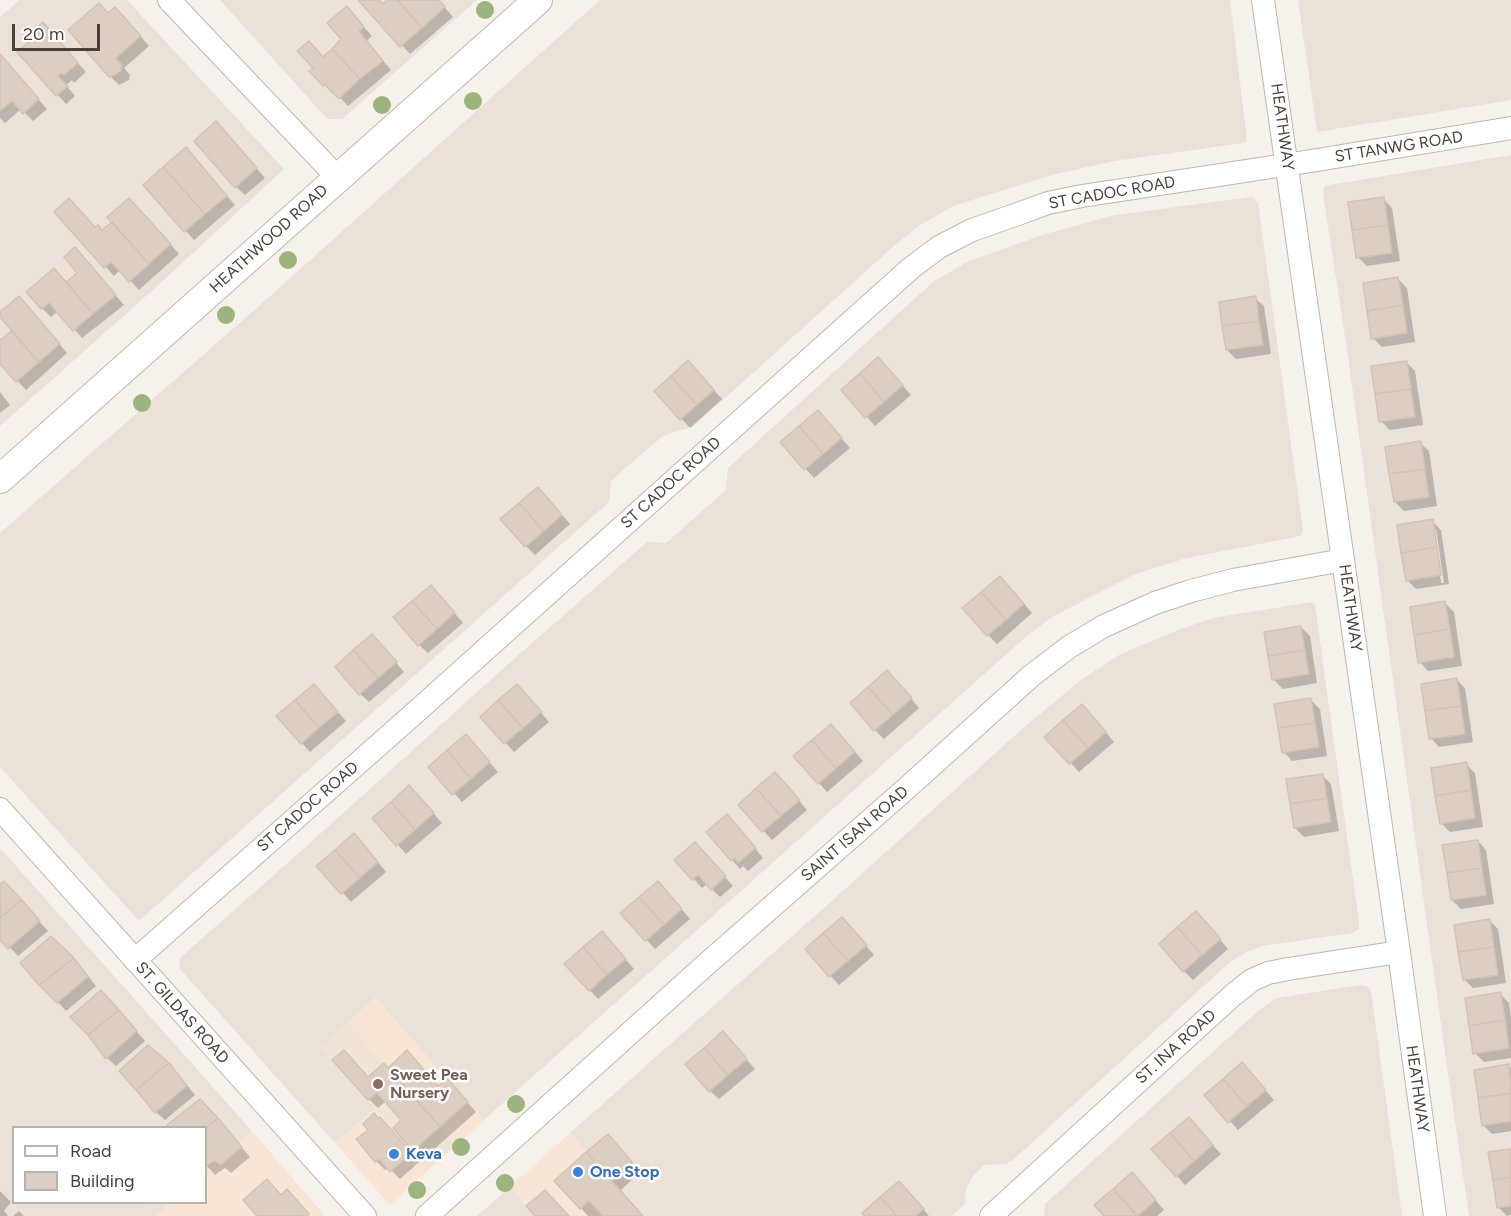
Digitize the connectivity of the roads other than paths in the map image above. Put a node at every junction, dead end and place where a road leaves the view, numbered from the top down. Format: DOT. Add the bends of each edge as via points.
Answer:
graph roads {
  1 [pos="169,0"];
  2 [pos="538,0"];
  3 [pos="1263,0"];
  4 [pos="1511,128"];
  5 [pos="1287,165"];
  6 [pos="338,178"];
  7 [pos="0,479"];
  8 [pos="1343,560"];
  9 [pos="0,809"];
  10 [pos="1399,952"];
  11 [pos="135,960"];
  12 [pos="365,1216"];
  13 [pos="427,1216"];
  14 [pos="991,1216"];
  15 [pos="1435,1216"];
  1 -- 6 [label="street"];
  2 -- 6 [label="street, HEATHWOOD ROAD"];
  3 -- 5 [label="street, HEATHWAY"];
  4 -- 5 [label="street, ST TANWG ROAD"];
  5 -- 8 [label="street, HEATHWAY"];
  5 -- 11 [label="street, ST CADOC ROAD" via="1048,203 972,230 939,247"];
  6 -- 7 [label="street, HEATHWOOD ROAD"];
  8 -- 10 [label="street, HEATHWAY"];
  8 -- 13 [label="street, SAINT ISAN ROAD" via="1191,591 1104,626 1069,647 1031,676"];
  9 -- 11 [label="street, ST. GILDAS ROAD"];
  10 -- 14 [label="street, ST. INA ROAD" via="1288,969 1252,980"];
  10 -- 15 [label="street, HEATHWAY"];
  11 -- 12 [label="street, ST. GILDAS ROAD"];
}
